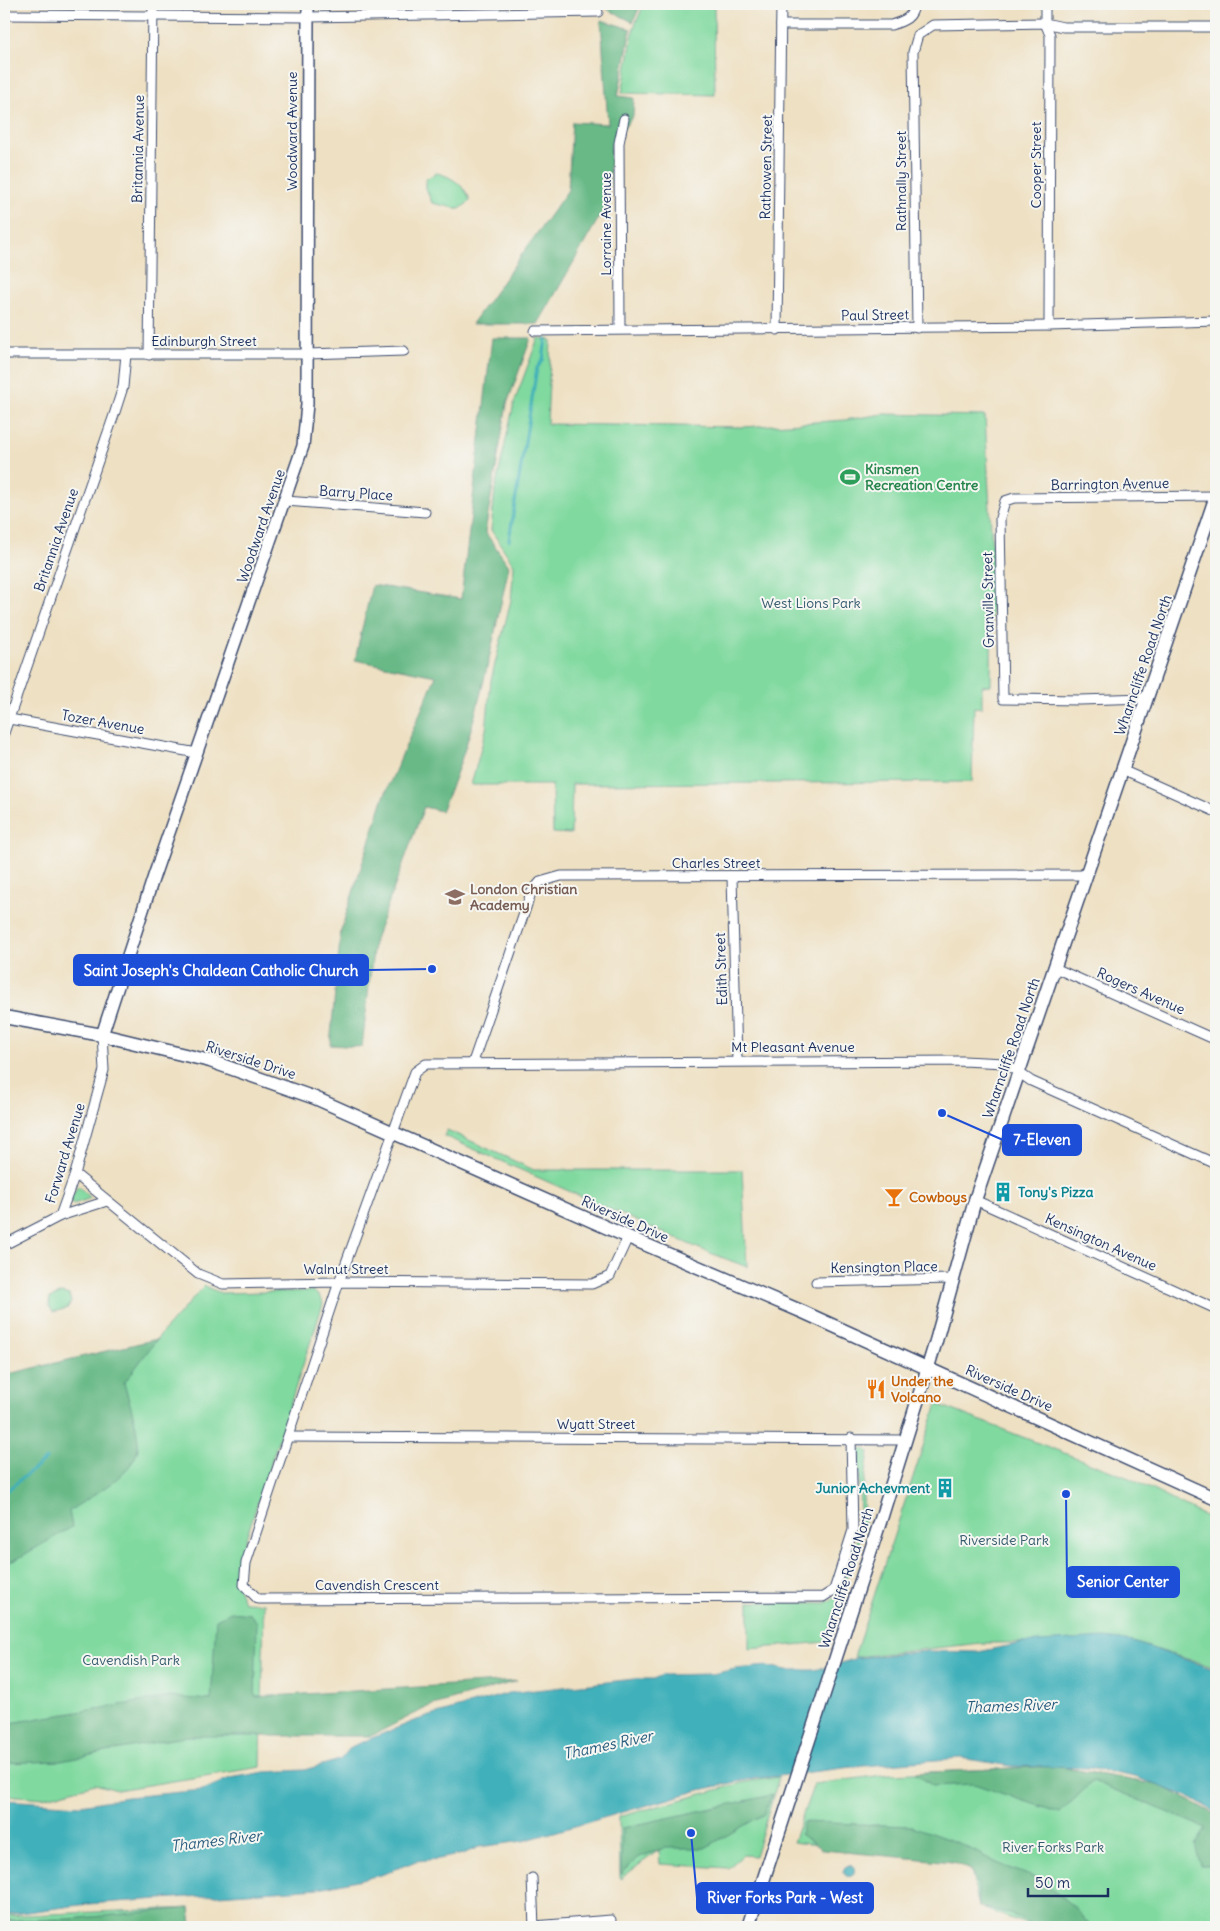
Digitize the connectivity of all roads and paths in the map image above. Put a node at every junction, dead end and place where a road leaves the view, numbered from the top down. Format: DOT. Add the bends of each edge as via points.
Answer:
graph roads {
  1 [pos="153,4"];
  2 [pos="308,4"];
  3 [pos="781,4"];
  4 [pos="914,4"];
  5 [pos="1045,4"];
  6 [pos="598,12"];
  7 [pos="4,14"];
  8 [pos="153,17"];
  9 [pos="308,17"];
  10 [pos="1045,23"];
  11 [pos="781,25"];
  12 [pos="1216,27"];
  13 [pos="624,119"];
  14 [pos="1216,321"];
  15 [pos="1049,326"];
  16 [pos="917,328"];
  17 [pos="620,329"];
  18 [pos="777,330"];
  19 [pos="535,331"];
  20 [pos="404,351"];
  21 [pos="4,354"];
  22 [pos="126,354"];
  23 [pos="307,354"];
  24 [pos="149,355"];
  25 [pos="1216,496"];
  26 [pos="286,501"];
  27 [pos="1004,501"];
  28 [pos="425,512"];
  29 [pos="1147,698"];
  30 [pos="6,718"];
  31 [pos="4,734"];
  32 [pos="197,753"];
  33 [pos="1122,770"];
  34 [pos="1216,812"];
  35 [pos="1086,875"];
  36 [pos="732,877"];
  37 [pos="1055,968"];
  38 [pos="4,1017"];
  39 [pos="102,1035"];
  40 [pos="1216,1040"];
  41 [pos="737,1061"];
  42 [pos="473,1062"];
  43 [pos="1019,1071"];
  44 [pos="391,1133"];
  45 [pos="1216,1164"];
  46 [pos="75,1174"];
  47 [pos="975,1200"];
  48 [pos="107,1201"];
  49 [pos="60,1216"];
  50 [pos="628,1237"];
  51 [pos="4,1245"];
  52 [pos="953,1279"];
  53 [pos="339,1282"];
  54 [pos="816,1282"];
  55 [pos="1216,1309"];
  56 [pos="927,1368"];
  57 [pos="288,1436"];
  58 [pos="852,1438"];
  59 [pos="905,1440"];
  60 [pos="1216,1499"];
  61 [pos="532,1878"];
  62 [pos="611,1920"];
  63 [pos="534,1927"];
  64 [pos="748,1927"];
  1 -- 8 [label="street, Britannia Avenue"];
  2 -- 9 [label="street, Woodward Avenue"];
  3 -- 11 [label="street, Rathowen Street"];
  4 -- 11 [label="street" via="908,19 891,24"];
  5 -- 10 [label="street, Cooper Street"];
  6 -- 9 [label="street"];
  7 -- 8 [label="street"];
  8 -- 9 [label="street"];
  8 -- 24 [label="street, Britannia Avenue"];
  9 -- 23 [label="street, Woodward Avenue"];
  10 -- 12 [label="street" via="1063,27"];
  10 -- 15 [label="street, Cooper Street" via="1050,35"];
  10 -- 16 [label="street, Rathnally Street" via="933,25 918,35 913,52"];
  11 -- 18 [label="street, Rathowen Street"];
  13 -- 17 [label="street, Lorraine Avenue" via="619,143"];
  14 -- 15 [label="street, Paul Street"];
  15 -- 16 [label="street, Paul Street"];
  16 -- 18 [label="street, Paul Street"];
  17 -- 18 [label="street, Paul Street"];
  17 -- 19 [label="street, Paul Street"];
  20 -- 23 [label="street, Edinburgh Street"];
  21 -- 22 [label="street, Edinburgh Street"];
  22 -- 24 [label="street, Edinburgh Street"];
  22 -- 30 [label="street, Britannia Avenue" via="123,387 117,406"];
  23 -- 24 [label="street, Edinburgh Street"];
  23 -- 26 [label="street, Woodward Avenue" via="303,446"];
  25 -- 27 [label="street, Barrington Avenue" via="1014,498"];
  25 -- 29 [label="main road, Wharncliffe Road North"];
  26 -- 28 [label="street, Barry Place"];
  26 -- 32 [label="street, Woodward Avenue"];
  27 -- 29 [label="street, Granville Street" via="1000,518 1003,699"];
  29 -- 33 [label="main road, Wharncliffe Road North"];
  30 -- 31 [label="street, Britannia Avenue"];
  30 -- 32 [label="street, Tozer Avenue"];
  32 -- 39 [label="street, Woodward Avenue"];
  33 -- 34 [label="street"];
  33 -- 35 [label="main road, Wharncliffe Road North"];
  35 -- 36 [label="street, Charles Street"];
  35 -- 37 [label="main road, Wharncliffe Road North"];
  36 -- 41 [label="street, Edith Street"];
  36 -- 42 [label="street, Charles Street" via="561,876 540,882 531,893"];
  37 -- 40 [label="street, Rogers Avenue"];
  37 -- 43 [label="main road, Wharncliffe Road North"];
  38 -- 39 [label="main road, Riverside Drive"];
  39 -- 44 [label="main road, Riverside Drive" via="214,1063 314,1098"];
  39 -- 46 [label="street, Forward Avenue" via="104,1070"];
  41 -- 42 [label="street, Mt Pleasant Avenue"];
  41 -- 43 [label="street, Mt Pleasant Avenue" via="963,1061 1005,1063"];
  42 -- 44 [label="street, Mt Pleasant Avenue" via="426,1064 414,1072"];
  43 -- 45 [label="street, Mt Pleasant Avenue" via="1031,1081"];
  43 -- 47 [label="main road, Wharncliffe Road North"];
  44 -- 50 [label="main road, Riverside Drive"];
  44 -- 53 [label="street, Cavendish Crescent"];
  46 -- 48 [label="street, Walnut Street"];
  46 -- 49 [label="street, Forward Avenue"];
  47 -- 52 [label="main road, Wharncliffe Road North"];
  47 -- 55 [label="street, Kensington Avenue"];
  48 -- 49 [label="street"];
  48 -- 53 [label="street, Walnut Street" via="198,1274 223,1284"];
  49 -- 51 [label="street, Forward Avenue"];
  50 -- 53 [label="street, Walnut Street" via="610,1276 592,1284"];
  50 -- 56 [label="main road, Riverside Drive"];
  52 -- 54 [label="street, Kensington Place"];
  52 -- 56 [label="main road, Wharncliffe Road North"];
  53 -- 57 [label="street, Cavendish Crescent"];
  56 -- 59 [label="main road, Wharncliffe Road North"];
  56 -- 60 [label="main road, Riverside Drive"];
  57 -- 58 [label="street, Wyatt Street"];
  57 -- 58 [label="street, Cavendish Crescent" via="246,1563 244,1585 258,1599 823,1598 834,1590 853,1530"];
  58 -- 59 [label="street, Wyatt Street"];
  59 -- 64 [label="main road, Wharncliffe Road North"];
  61 -- 63 [label="street"];
  62 -- 63 [label="street"];
}
